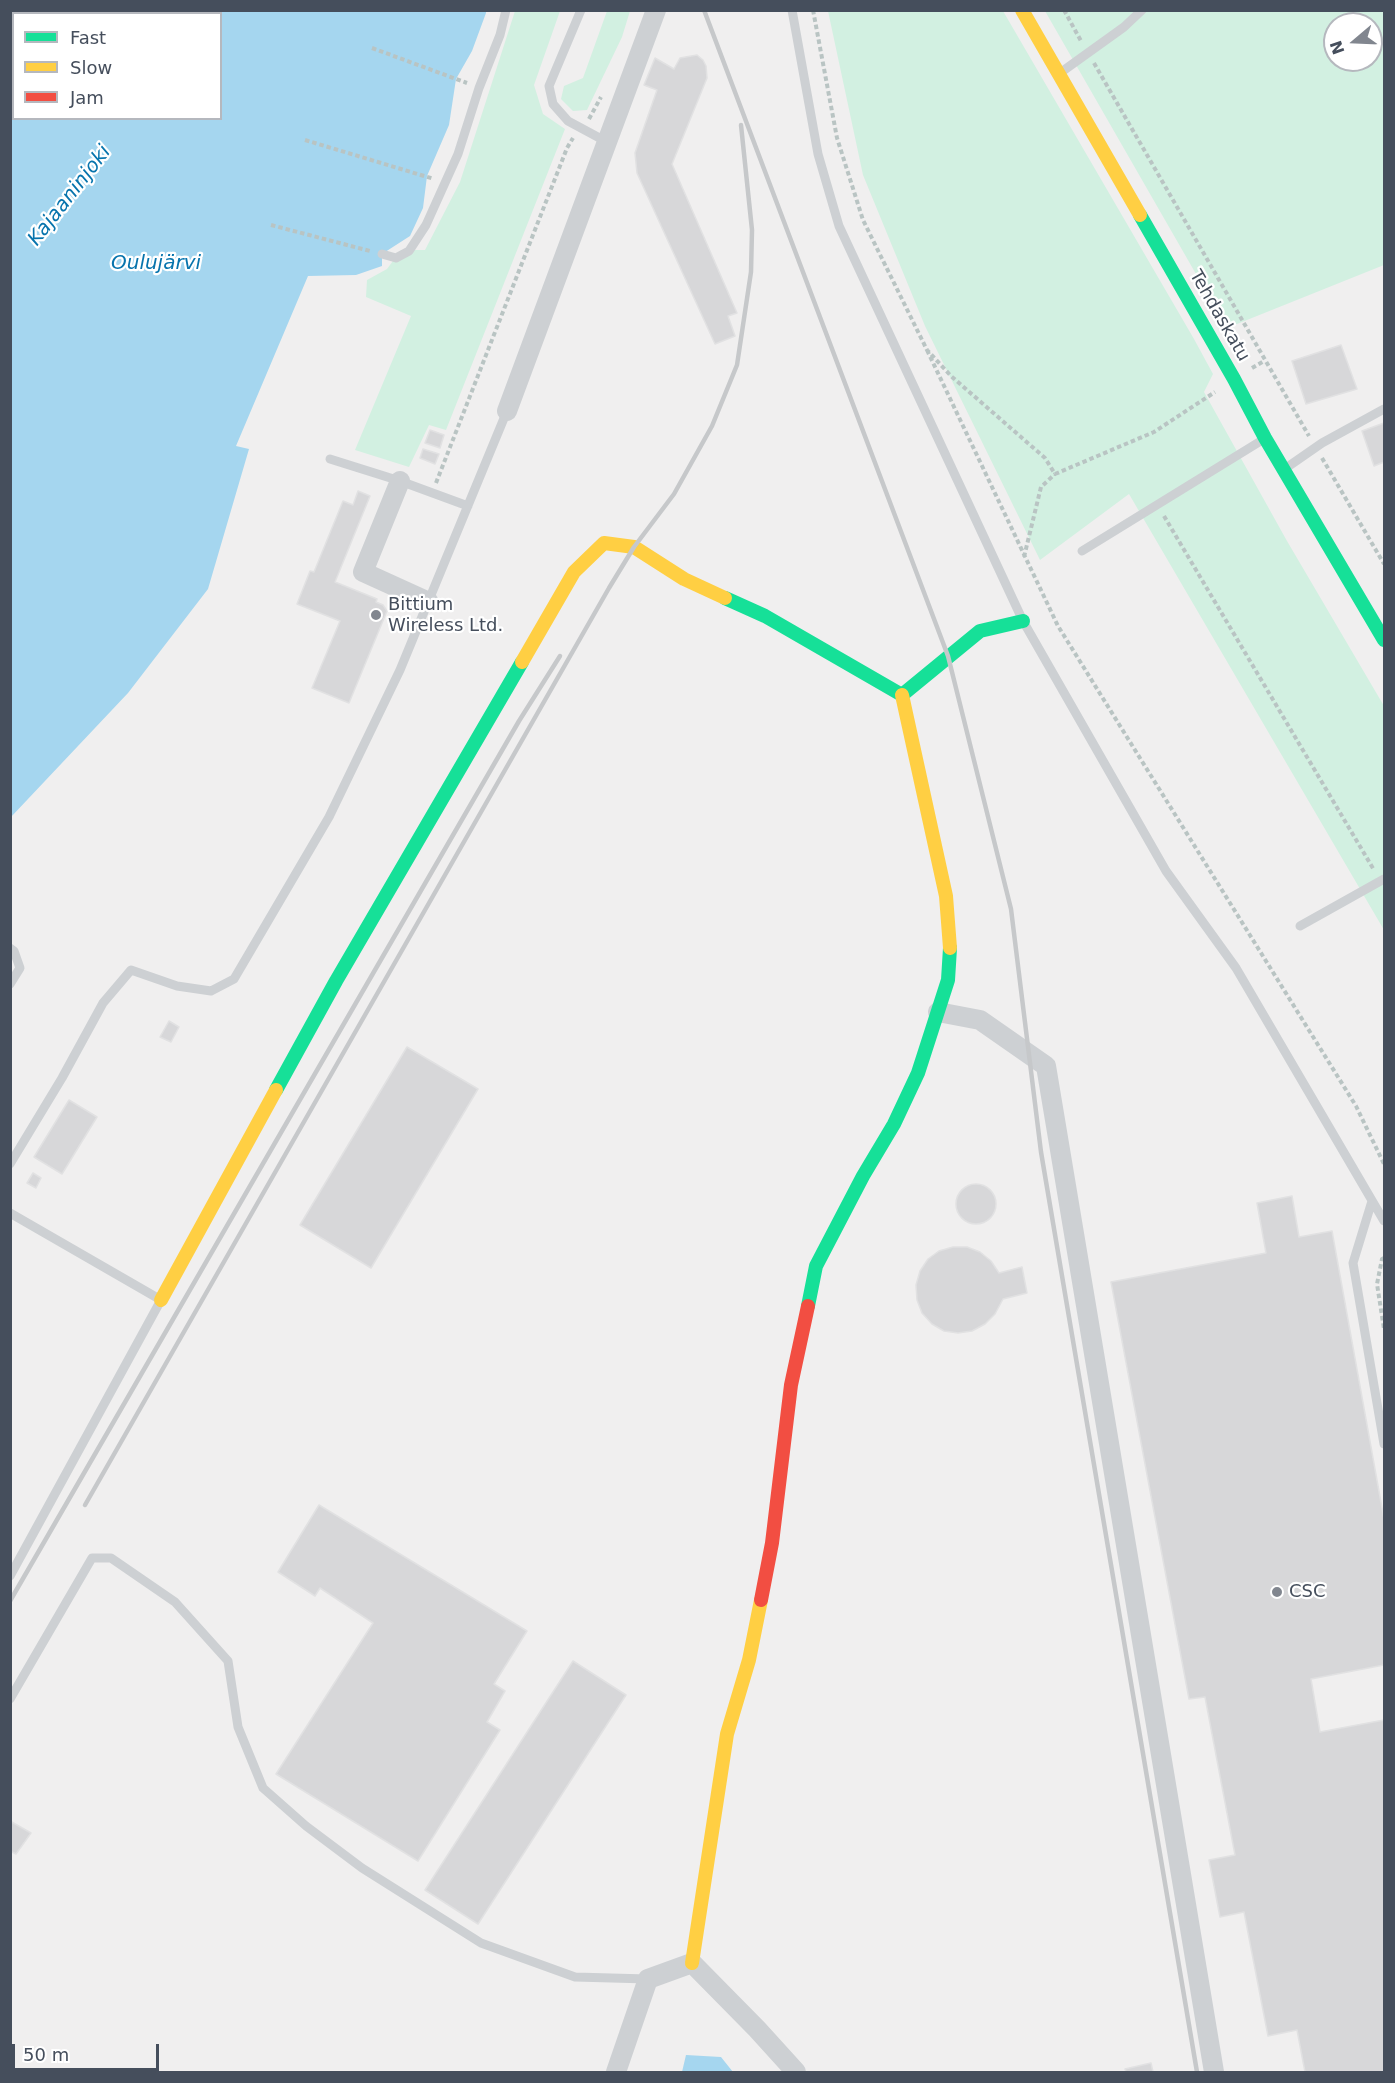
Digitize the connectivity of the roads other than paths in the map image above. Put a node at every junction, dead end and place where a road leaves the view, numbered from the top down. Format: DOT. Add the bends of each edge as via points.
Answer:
graph roads {
  1 [pos="506,10"];
  2 [pos="581,10"];
  3 [pos="656,10"];
  4 [pos="792,10"];
  5 [pos="1022,10"];
  6 [pos="1142,10"];
  7 [pos="1059,74"];
  8 [pos="607,142"];
  9 [pos="382,254"];
  10 [pos="1384,409"];
  11 [pos="507,411"];
  12 [pos="1265,438"];
  13 [pos="330,459"];
  14 [pos="1284,469"];
  15 [pos="400,481"];
  16 [pos="468,506"];
  17 [pos="1082,551"];
  18 [pos="429,602"];
  19 [pos="1023,621"];
  20 [pos="1384,640"];
  21 [pos="902,695"];
  22 [pos="1383,880"];
  23 [pos="1300,926"];
  24 [pos="10,948"];
  25 [pos="10,984"];
  26 [pos="938,1012"];
  27 [pos="10,1164"];
  28 [pos="1372,1201"];
  29 [pos="10,1213"];
  30 [pos="1384,1221"];
  31 [pos="161,1300"];
  32 [pos="1384,1444"];
  33 [pos="10,1576"];
  34 [pos="10,1699"];
  35 [pos="692,1963"];
  36 [pos="648,1979"];
  37 [pos="616,2073"];
  38 [pos="796,2073"];
  39 [pos="1214,2073"];
  1 -- 9 [label="lane" via="458,154 426,225 409,251 396,258"];
  2 -- 8 [label="lane" via="549,86 553,104 568,121"];
  3 -- 8 [label="street"];
  4 -- 19 [label="lane" via="818,154 839,226"];
  5 -- 7 [label="street, Tehdaskatu"];
  6 -- 7 [label="lane"];
  7 -- 12 [label="street, Tehdaskatu"];
  8 -- 11 [label="street"];
  10 -- 14 [label="lane"];
  11 -- 16 [label="lane"];
  12 -- 14 [label="street, Tehdaskatu"];
  12 -- 17 [label="lane"];
  13 -- 15 [label="lane"];
  14 -- 20 [label="street, Tehdaskatu"];
  15 -- 16 [label="lane"];
  15 -- 18 [label="street" via="363,572"];
  16 -- 18 [label="lane"];
  18 -- 27 [label="lane" via="329,817 234,979 211,991 177,986 131,970 103,1003"];
  19 -- 21 [label="street" via="980,631"];
  19 -- 28 [label="lane" via="1166,871 1236,968"];
  21 -- 26 [label="street" via="946,896 948,980"];
  21 -- 31 [label="street" via="765,616 684,579 634,547 604,543 574,572 336,981"];
  22 -- 23 [label="lane"];
  24 -- 25 [label="lane" via="20,968"];
  26 -- 35 [label="street" via="918,1073 894,1124 816,1266 791,1385 770,1555 749,1660 727,1734"];
  26 -- 39 [label="street" via="981,1020 1046,1066"];
  28 -- 30 [label="lane"];
  28 -- 32 [label="lane" via="1353,1263"];
  29 -- 31 [label="lane"];
  31 -- 33 [label="lane"];
  34 -- 36 [label="lane" via="92,1558 111,1558 175,1602 228,1661 237,1727 262,1788 306,1826 362,1868 481,1943 575,1977"];
  35 -- 36 [label="street"];
  35 -- 38 [label="street"];
  36 -- 37 [label="street"];
}
